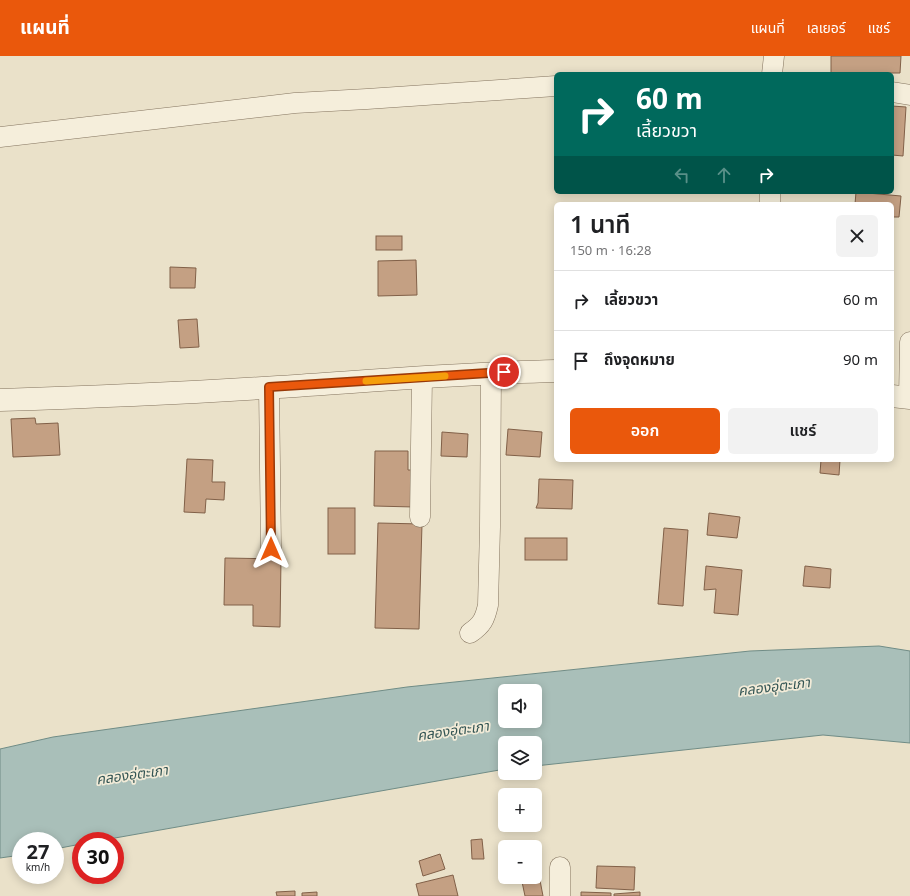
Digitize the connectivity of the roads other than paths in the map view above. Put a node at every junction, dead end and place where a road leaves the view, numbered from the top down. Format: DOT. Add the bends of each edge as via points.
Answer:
graph roads {
  1 [pos="774,56"];
  2 [pos="772,72"];
  3 [pos="554,86"];
  4 [pos="894,92"];
  5 [pos="910,95"];
  6 [pos="0,137"];
  7 [pos="910,342"];
  8 [pos="554,371"];
  9 [pos="491,373"];
  10 [pos="422,377"];
  11 [pos="269,387"];
  12 [pos="904,397"];
  13 [pos="0,400"];
  14 [pos="420,517"];
  15 [pos="271,549"];
  16 [pos="470,633"];
  17 [pos="560,867"];
  18 [pos="560,896"];
  1 -- 2 [label="street"];
  3 -- 6 [label="street" via="295,103"];
  4 -- 5 [label="street"];
  7 -- 12 [label="street"];
  8 -- 9 [label="street"];
  9 -- 10 [label="street"];
  9 -- 16 [label="street" via="488,605 480,627"];
  10 -- 11 [label="street"];
  10 -- 14 [label="street"];
  11 -- 13 [label="street" via="85,398"];
  11 -- 15 [label="street"];
  17 -- 18 [label="street"];
}
